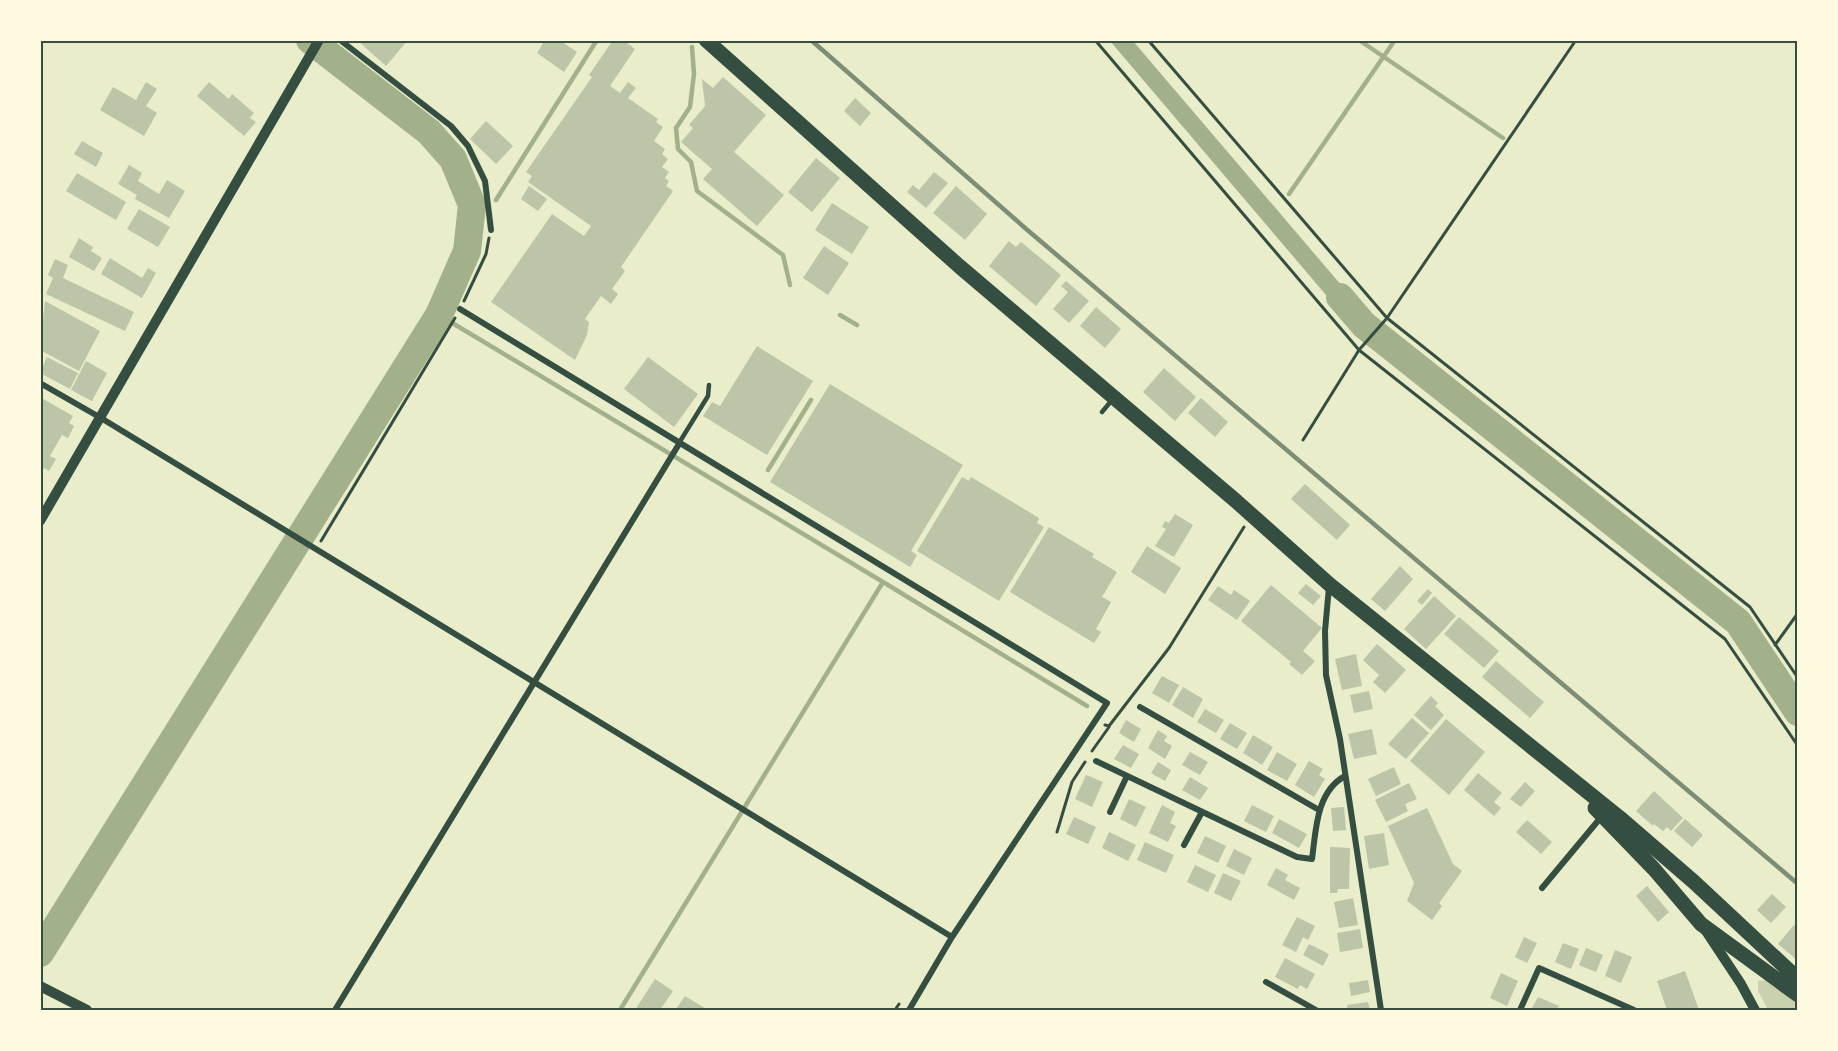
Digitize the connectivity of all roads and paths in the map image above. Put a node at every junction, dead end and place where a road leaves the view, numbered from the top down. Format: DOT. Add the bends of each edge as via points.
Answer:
graph roads {
  1 [pos="319,40"];
  2 [pos="340,40"];
  3 [pos="706,40"];
  4 [pos="1095,40"];
  5 [pos="1148,40"];
  6 [pos="1576,40"];
  7 [pos="491,230"];
  8 [pos="460,309"];
  9 [pos="1387,318"];
  10 [pos="448,330"];
  11 [pos="1359,350"];
  12 [pos="40,383"];
  13 [pos="709,385"];
  14 [pos="1114,398"];
  15 [pos="1102,412"];
  16 [pos="101,418"];
  17 [pos="1304,440"];
  18 [pos="679,444"];
  19 [pos="1251,515"];
  20 [pos="40,521"];
  21 [pos="316,549"];
  22 [pos="1329,584"];
  23 [pos="1797,613"];
  24 [pos="1776,645"];
  25 [pos="1797,678"];
  26 [pos="533,682"];
  27 [pos="1140,707"];
  28 [pos="1095,721"];
  29 [pos="1109,726"];
  30 [pos="1797,746"];
  31 [pos="1547,759"];
  32 [pos="1096,761"];
  33 [pos="1127,776"];
  34 [pos="1345,776"];
  35 [pos="1318,810"];
  36 [pos="1110,812"];
  37 [pos="1203,812"];
  38 [pos="1602,816"];
  39 [pos="1057,831"];
  40 [pos="1185,845"];
  41 [pos="1542,888"];
  42 [pos="1701,924"];
  43 [pos="952,937"];
  44 [pos="1797,979"];
  45 [pos="1266,982"];
  46 [pos="40,986"];
  47 [pos="1797,995"];
  48 [pos="87,1011"];
  49 [pos="334,1011"];
  50 [pos="909,1011"];
  51 [pos="1316,1011"];
  52 [pos="1381,1011"];
  53 [pos="1520,1011"];
  54 [pos="1634,1011"];
  55 [pos="1755,1011"];
  1 -- 16 [label="street"];
  2 -- 7 [label="street" via="451,126 468,146 485,181"];
  3 -- 14 [label="main road" via="959,266"];
  4 -- 11 [label="path"];
  5 -- 9 [label="path"];
  6 -- 9 [label="path"];
  7 -- 8 [label="path" via="486,254"];
  8 -- 18 [label="street"];
  9 -- 11 [label="path"];
  9 -- 24 [label="path" via="1750,607"];
  10 -- 21 [label="path"];
  11 -- 17 [label="path"];
  11 -- 30 [label="path" via="1725,639"];
  12 -- 16 [label="street"];
  13 -- 18 [label="lane" via="708,396"];
  14 -- 15 [label="lane"];
  14 -- 19 [label="main road"];
  16 -- 20 [label="street"];
  16 -- 21 [label="street"];
  18 -- 26 [label="street"];
  18 -- 28 [label="street" via="1107,703"];
  19 -- 22 [label="main road"];
  19 -- 29 [label="path" via="1169,648"];
  21 -- 26 [label="street"];
  22 -- 31 [label="main road"];
  22 -- 34 [label="street" via="1324,631 1326,675"];
  23 -- 24 [label="path"];
  24 -- 25 [label="path"];
  26 -- 43 [label="street"];
  26 -- 49 [label="street"];
  27 -- 35 [label="street"];
  28 -- 29 [label="path"];
  28 -- 43 [label="street"];
  29 -- 39 [label="path" via="1072,782"];
  31 -- 38 [label="main road"];
  31 -- 44 [label="main road" via="1686,875"];
  32 -- 33 [label="street"];
  33 -- 36 [label="street"];
  33 -- 37 [label="street"];
  34 -- 35 [label="street" via="1336,781"];
  34 -- 52 [label="street"];
  35 -- 37 [label="street" via="1312,859 1297,857"];
  37 -- 40 [label="street"];
  38 -- 41 [label="street"];
  38 -- 42 [label="main road"];
  42 -- 47 [label="main road"];
  42 -- 55 [label="street" via="1742,984"];
  43 -- 50 [label="street"];
  45 -- 51 [label="street"];
  46 -- 48 [label="street"];
  53 -- 54 [label="street" via="1539,968"];
}
